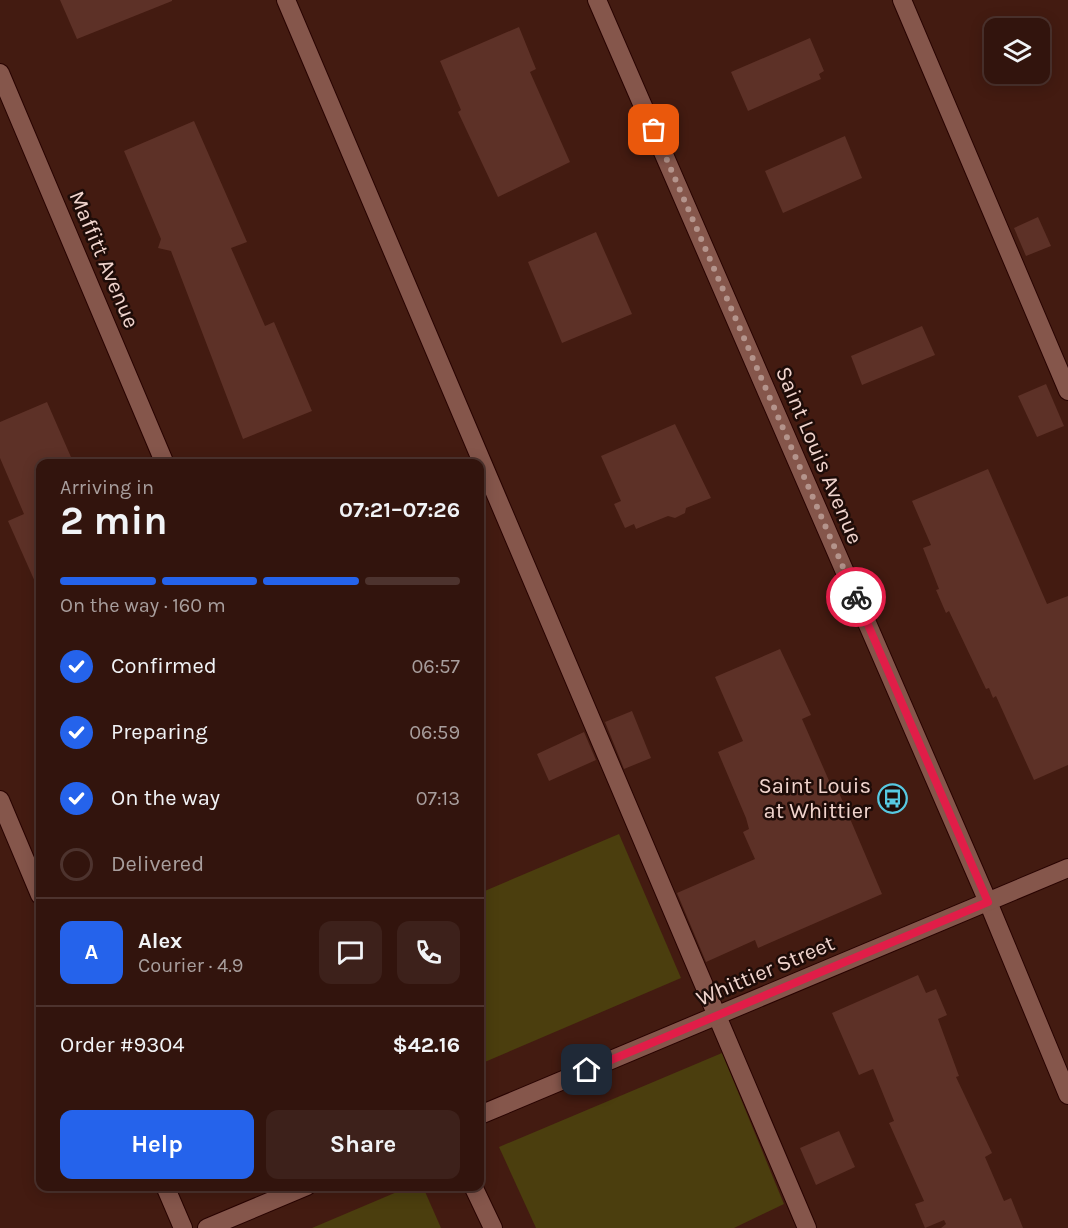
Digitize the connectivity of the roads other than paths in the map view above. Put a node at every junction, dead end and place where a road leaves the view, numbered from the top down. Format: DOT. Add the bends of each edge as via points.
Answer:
graph roads {
  1 [pos="286,0"];
  2 [pos="597,0"];
  3 [pos="902,0"];
  4 [pos="0,72"];
  5 [pos="1068,392"];
  6 [pos="163,459"];
  7 [pos="480,459"];
  8 [pos="484,468"];
  9 [pos="0,800"];
  10 [pos="1068,868"];
  11 [pos="36,886"];
  12 [pos="988,902"];
  13 [pos="716,1016"];
  14 [pos="1068,1095"];
  15 [pos="484,1113"];
  16 [pos="167,1191"];
  17 [pos="296,1191"];
  18 [pos="475,1191"];
  19 [pos="211,1227"];
  20 [pos="183,1228"];
  21 [pos="493,1228"];
  22 [pos="807,1228"];
  1 -- 7 [label="street"];
  2 -- 12 [label="street, Saint Louis Avenue"];
  3 -- 5 [label="street"];
  4 -- 6 [label="street, Maffitt Avenue"];
  8 -- 13 [label="street"];
  9 -- 11 [label="street"];
  10 -- 12 [label="street, Whittier Street"];
  12 -- 13 [label="street, Whittier Street"];
  12 -- 14 [label="street, Saint Louis Avenue"];
  13 -- 15 [label="street, Whittier Street"];
  13 -- 22 [label="street"];
  16 -- 20 [label="street"];
  17 -- 19 [label="street"];
  18 -- 21 [label="street"];
}
